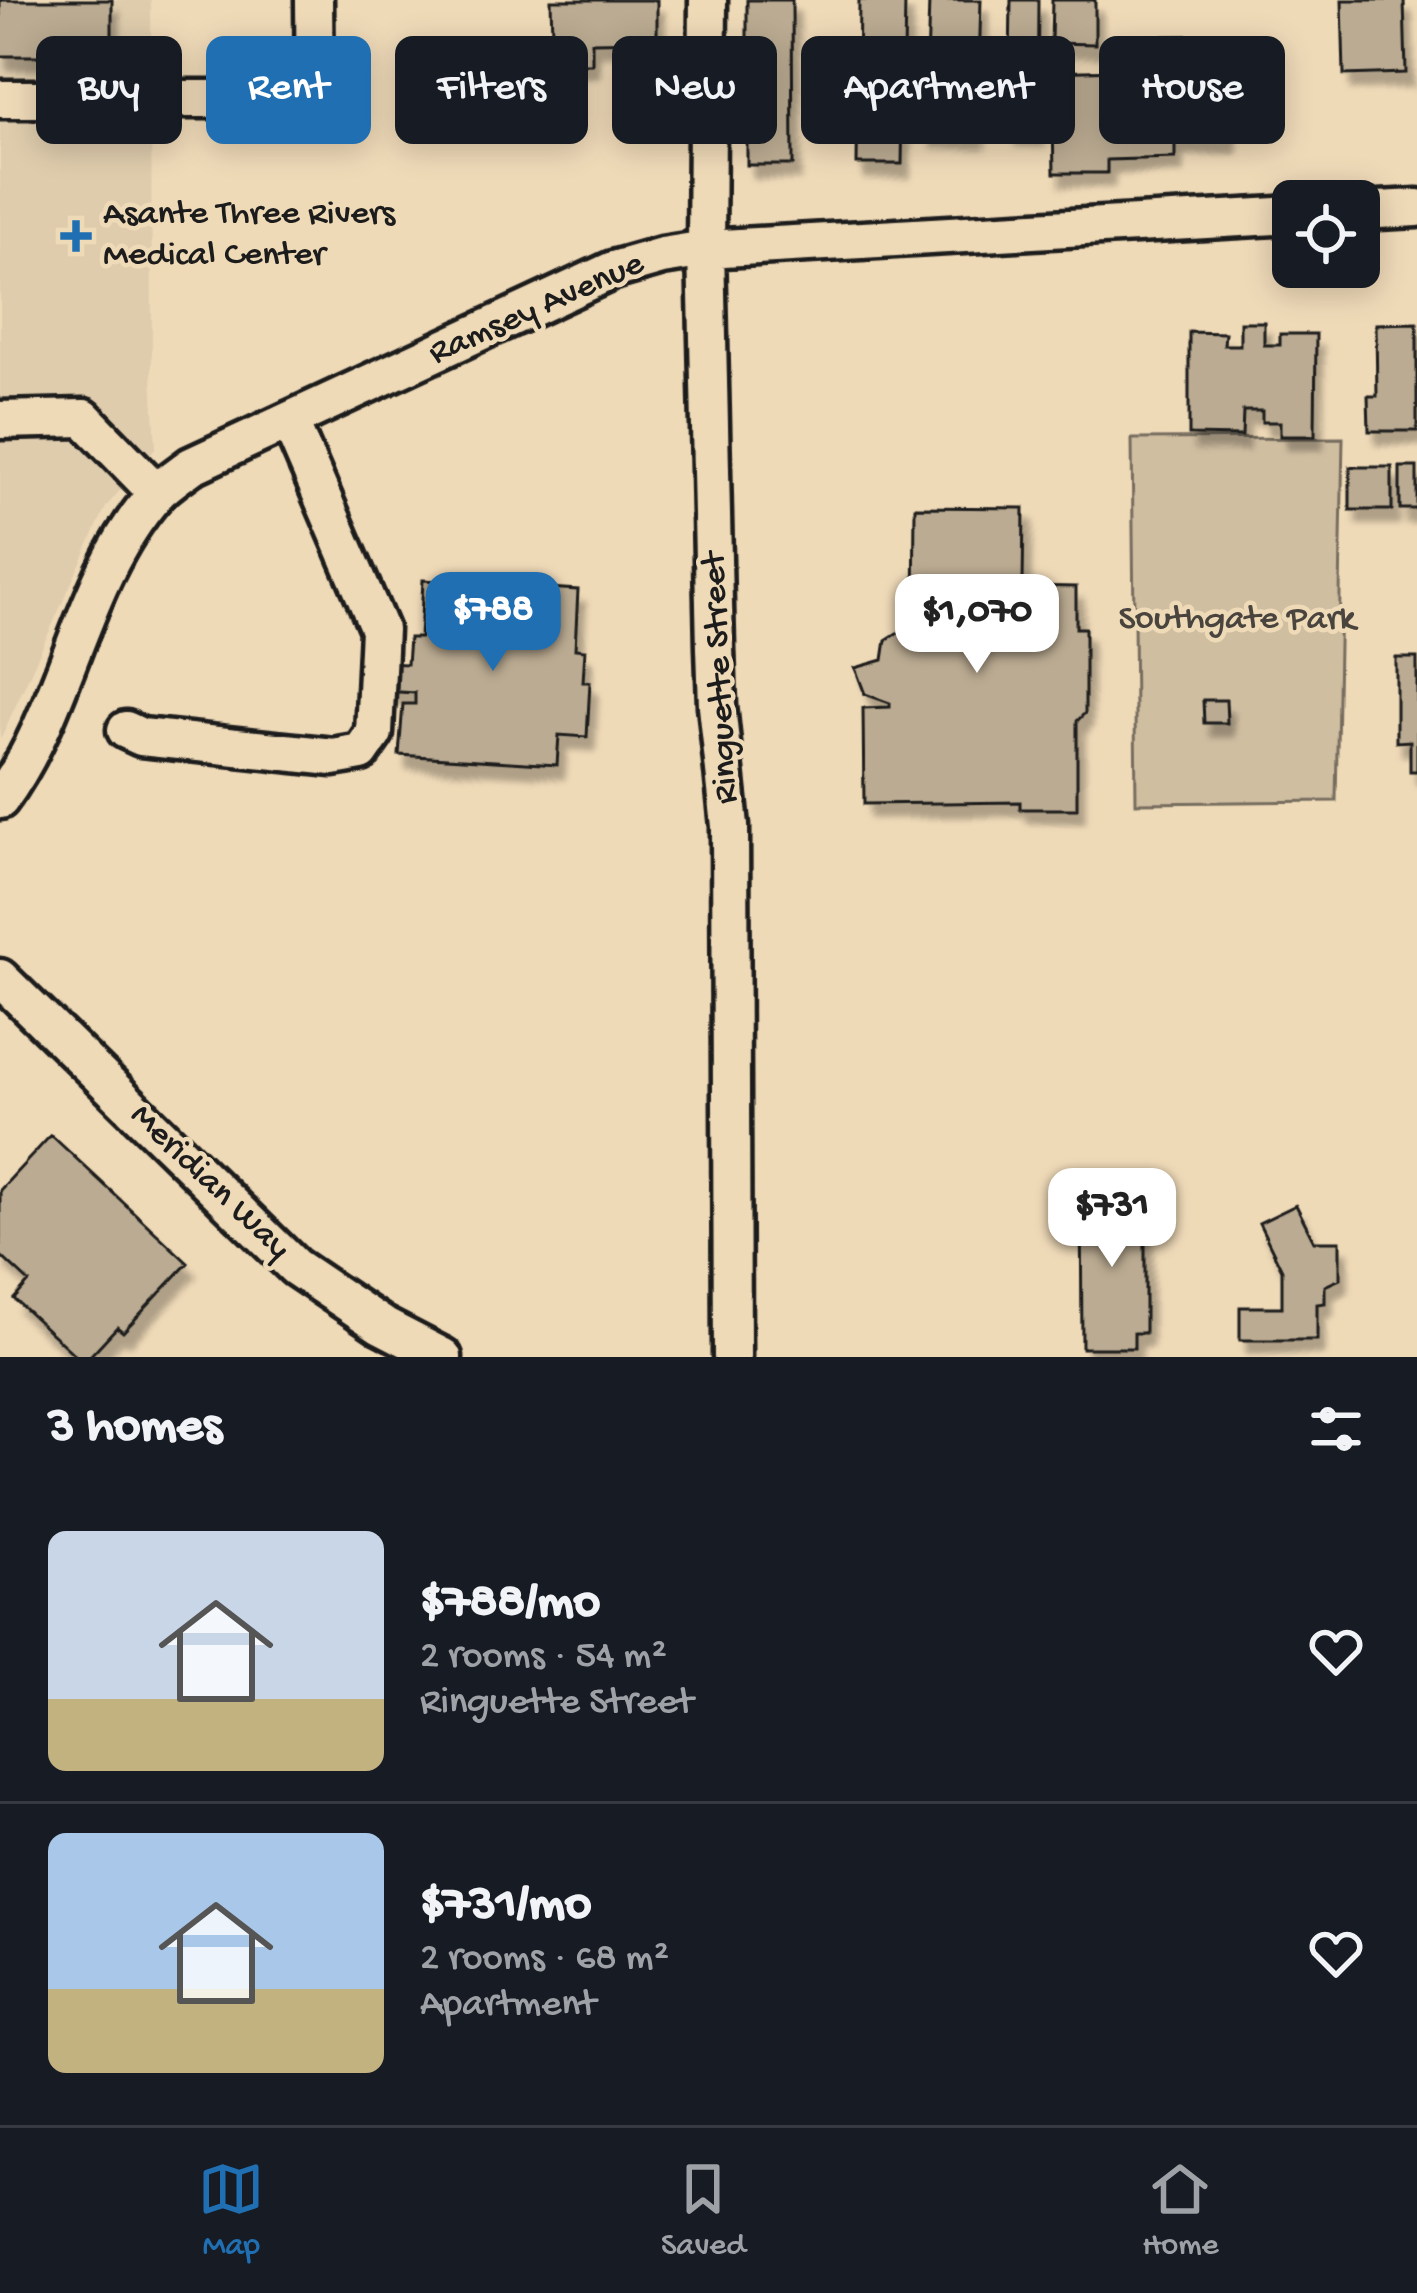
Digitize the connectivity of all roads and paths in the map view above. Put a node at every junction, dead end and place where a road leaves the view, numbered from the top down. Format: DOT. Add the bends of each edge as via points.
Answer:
graph roads {
  1 [pos="314,0"];
  2 [pos="708,0"];
  3 [pos="0,99"];
  4 [pos="1417,208"];
  5 [pos="1380,210"];
  6 [pos="1272,216"];
  7 [pos="706,250"];
  8 [pos="0,420"];
  9 [pos="290,422"];
  10 [pos="157,493"];
  11 [pos="126,730"];
  12 [pos="0,800"];
  13 [pos="0,978"];
  14 [pos="442,1357"];
  15 [pos="732,1357"];
  1 -- 3 [label="street" via="314,99"];
  2 -- 7 [label="street, Ringuette Street"];
  4 -- 5 [label="street"];
  6 -- 7 [label="street, Ramsey Avenue"];
  7 -- 9 [label="street, Ramsey Avenue" via="613,269"];
  7 -- 15 [label="street, Ringuette Street" via="717,706 730,826"];
  8 -- 10 [label="street" via="85,418"];
  9 -- 10 [label="street, Ramsey Avenue" via="191,466"];
  9 -- 11 [label="street" via="379,629 374,733 361,752 333,757"];
  10 -- 12 [label="street, Ramsey Avenue" via="113,555 50,706"];
  13 -- 14 [label="street, Meridian Way" via="295,1267"];
}
